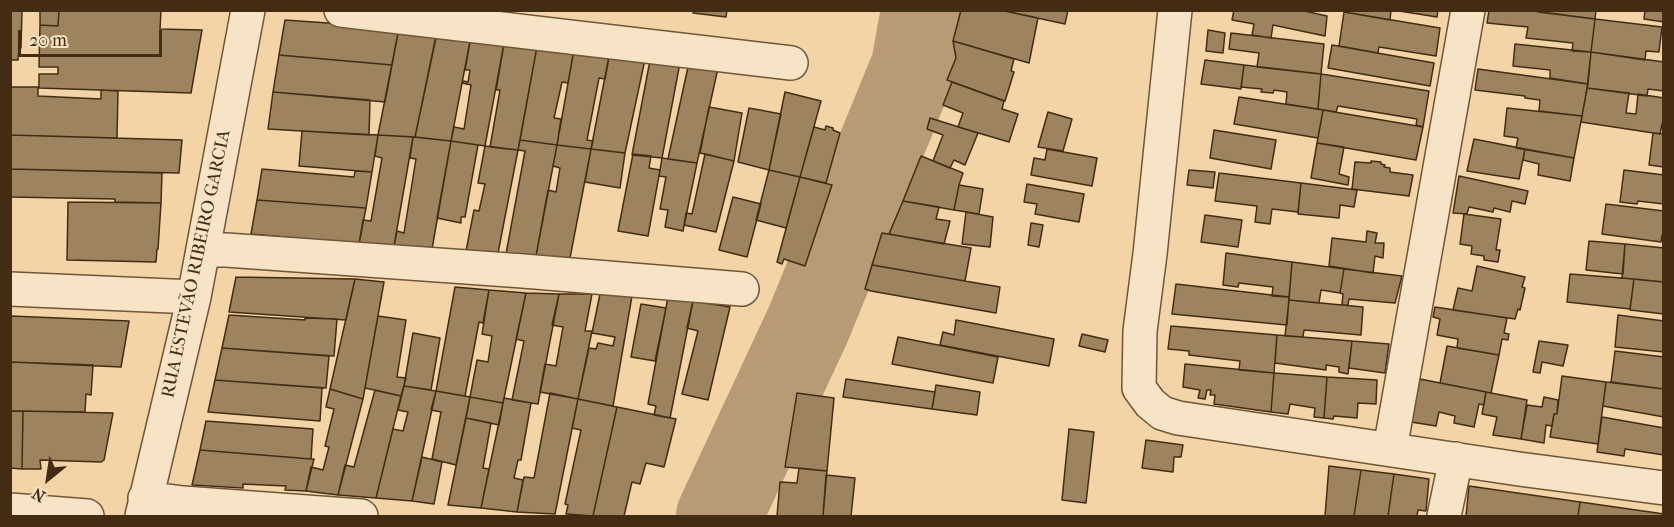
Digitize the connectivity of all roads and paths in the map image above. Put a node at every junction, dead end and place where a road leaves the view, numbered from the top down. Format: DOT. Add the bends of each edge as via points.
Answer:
graph roads {
  1 [pos="248,10"];
  2 [pos="341,10"];
  3 [pos="1175,10"];
  4 [pos="1468,10"];
  5 [pos="791,63"];
  6 [pos="204,250"];
  7 [pos="10,289"];
  8 [pos="742,289"];
  9 [pos="194,297"];
  10 [pos="1390,449"];
  11 [pos="1456,459"];
  12 [pos="1664,488"];
  13 [pos="144,507"];
  14 [pos="10,510"];
  15 [pos="87,516"];
  16 [pos="361,516"];
  17 [pos="1444,516"];
  1 -- 6 [label="street, RUA ESTEVÃO RIBEIRO GARCIA"];
  2 -- 5 [label="street"];
  3 -- 10 [label="street" via="1140,331 1139,388 1162,413 1178,418"];
  4 -- 10 [label="street"];
  6 -- 8 [label="street"];
  6 -- 9 [label="street, RUA ESTEVÃO RIBEIRO GARCIA"];
  7 -- 9 [label="street"];
  9 -- 13 [label="street, RUA ESTEVÃO RIBEIRO GARCIA"];
  10 -- 11 [label="street"];
  11 -- 12 [label="street"];
  11 -- 17 [label="street"];
  13 -- 16 [label="street" via="183,503"];
  14 -- 15 [label="street"];
}
